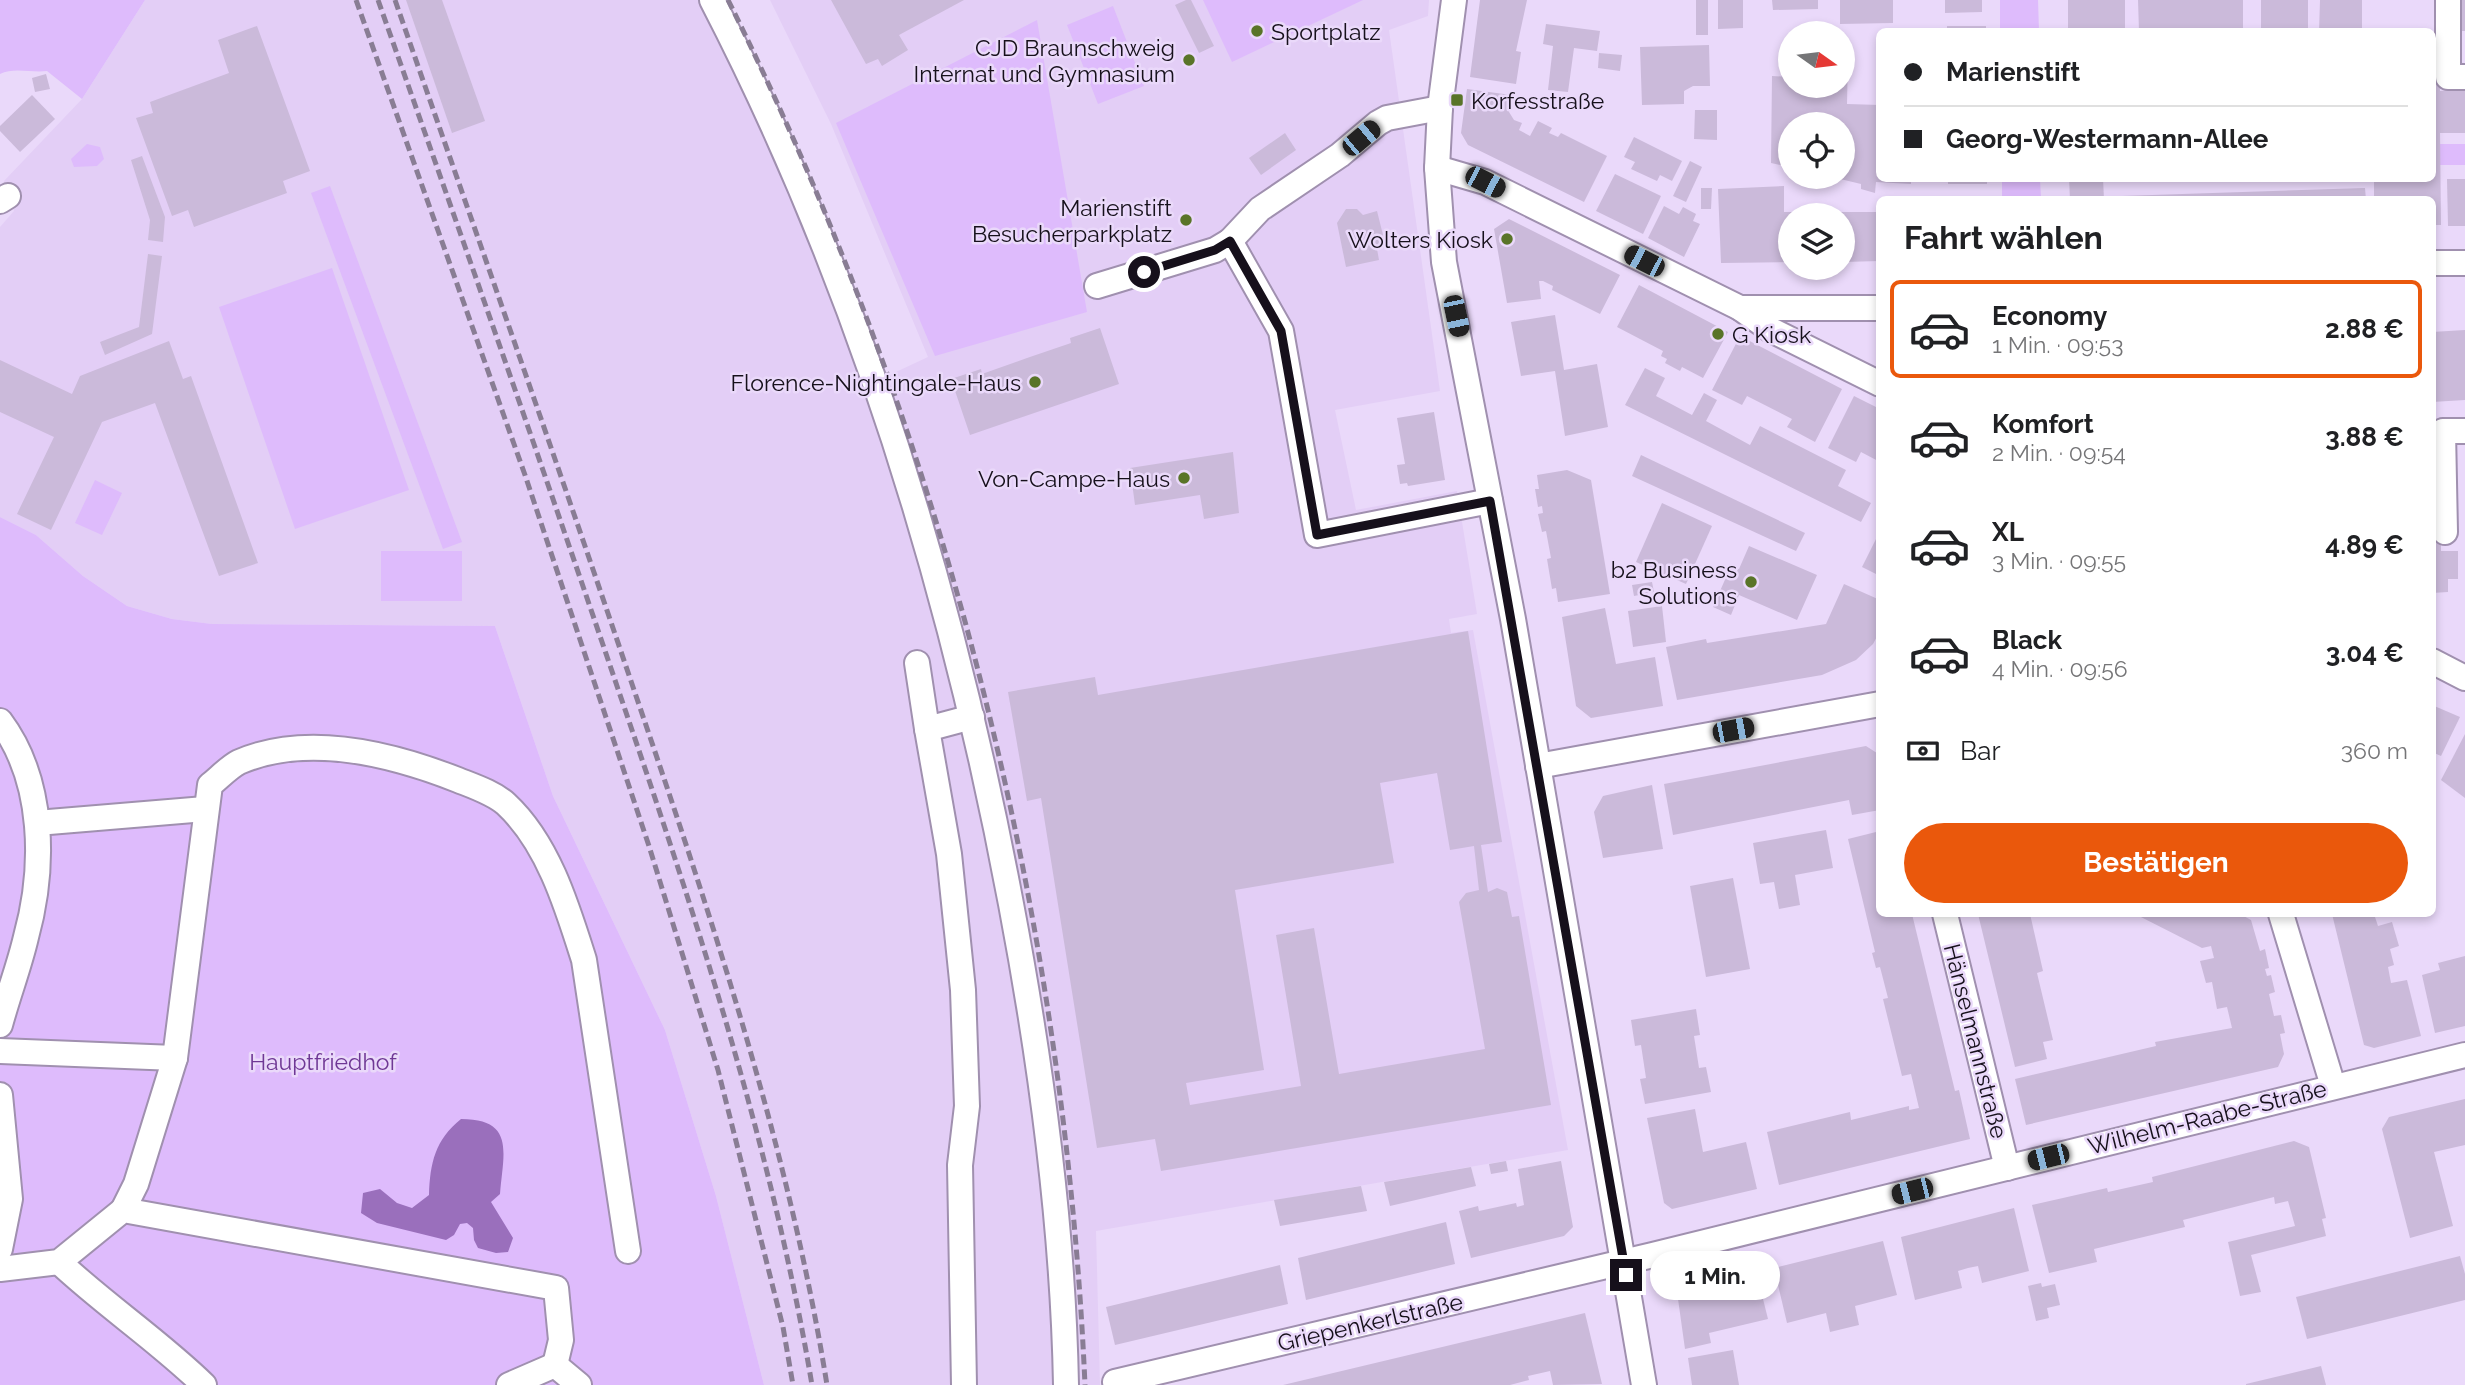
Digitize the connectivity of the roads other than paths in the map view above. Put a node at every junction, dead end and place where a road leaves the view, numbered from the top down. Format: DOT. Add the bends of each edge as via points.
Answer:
graph roads {
  1 [pos="712,0"];
  2 [pos="1454,0"];
  3 [pos="2448,0"];
  4 [pos="2464,77"];
  5 [pos="1440,108"];
  6 [pos="1437,168"];
  7 [pos="1230,241"];
  8 [pos="2465,262"];
  9 [pos="2436,263"];
  10 [pos="1097,286"];
  11 [pos="1740,308"];
  12 [pos="1876,308"];
  13 [pos="1876,382"];
  14 [pos="2465,430"];
  15 [pos="1490,501"];
  16 [pos="2445,532"];
  17 [pos="917,663"];
  18 [pos="2436,663"];
  19 [pos="2465,678"];
  20 [pos="1876,705"];
  21 [pos="972,717"];
  22 [pos="0,721"];
  23 [pos="927,729"];
  24 [pos="1538,766"];
  25 [pos="205,809"];
  26 [pos="37,822"];
  27 [pos="1946,917"];
  28 [pos="2282,917"];
  29 [pos="0,1025"];
  30 [pos="0,1051"];
  31 [pos="2465,1055"];
  32 [pos="175,1058"];
  33 [pos="2333,1086"];
  34 [pos="0,1095"];
  35 [pos="2007,1168"];
  36 [pos="123,1210"];
  37 [pos="0,1249"];
  38 [pos="628,1251"];
  39 [pos="59,1262"];
  40 [pos="1624,1262"];
  41 [pos="0,1269"];
  42 [pos="555,1365"];
  43 [pos="1115,1382"];
  44 [pos="204,1385"];
  45 [pos="509,1385"];
  46 [pos="579,1385"];
  47 [pos="964,1385"];
  48 [pos="1066,1385"];
  49 [pos="1644,1385"];
  1 -- 21 [label="street" via="766,108 895,432"];
  2 -- 5 [label="street"];
  3 -- 4 [label="street" via="2448,77"];
  5 -- 6 [label="street"];
  5 -- 7 [label="street" via="1378,123 1260,209"];
  6 -- 11 [label="street" via="1485,182"];
  6 -- 15 [label="street" via="1444,262"];
  7 -- 10 [label="street" via="1215,250"];
  7 -- 15 [label="street" via="1281,331 1317,535"];
  8 -- 9 [label="street"];
  11 -- 12 [label="street"];
  11 -- 13 [label="street" via="1771,330"];
  14 -- 16 [label="street" via="2444,431"];
  15 -- 24 [label="street"];
  17 -- 23 [label="street"];
  18 -- 19 [label="street"];
  20 -- 24 [label="street"];
  21 -- 23 [label="street"];
  21 -- 48 [label="street" via="1026,984 1047,1131 1064,1298"];
  22 -- 26 [label="street" via="30,781"];
  23 -- 47 [label="street" via="949,854 962,990 967,1106 960,1165"];
  24 -- 40 [label="street"];
  25 -- 26 [label="street"];
  25 -- 32 [label="street"];
  25 -- 38 [label="street" via="210,785 238,763 306,748 338,749 426,767 504,802 528,828 549,866 584,960"];
  26 -- 29 [label="street" via="37,881 27,937"];
  27 -- 35 [label="street, Hänselmannstraße"];
  28 -- 33 [label="street"];
  30 -- 32 [label="street"];
  31 -- 33 [label="street, Wilhelm-Raabe-Straße"];
  32 -- 36 [label="street" via="136,1184"];
  33 -- 35 [label="street, Wilhelm-Raabe-Straße"];
  34 -- 37 [label="street" via="10,1199"];
  35 -- 40 [label="street, Wilhelm-Raabe-Straße"];
  36 -- 39 [label="street"];
  36 -- 42 [label="street" via="556,1287 561,1340"];
  39 -- 41 [label="street"];
  39 -- 44 [label="street"];
  40 -- 43 [label="street, Griepenkerlstraße"];
  40 -- 49 [label="street"];
  42 -- 45 [label="street"];
  42 -- 46 [label="street"];
}
